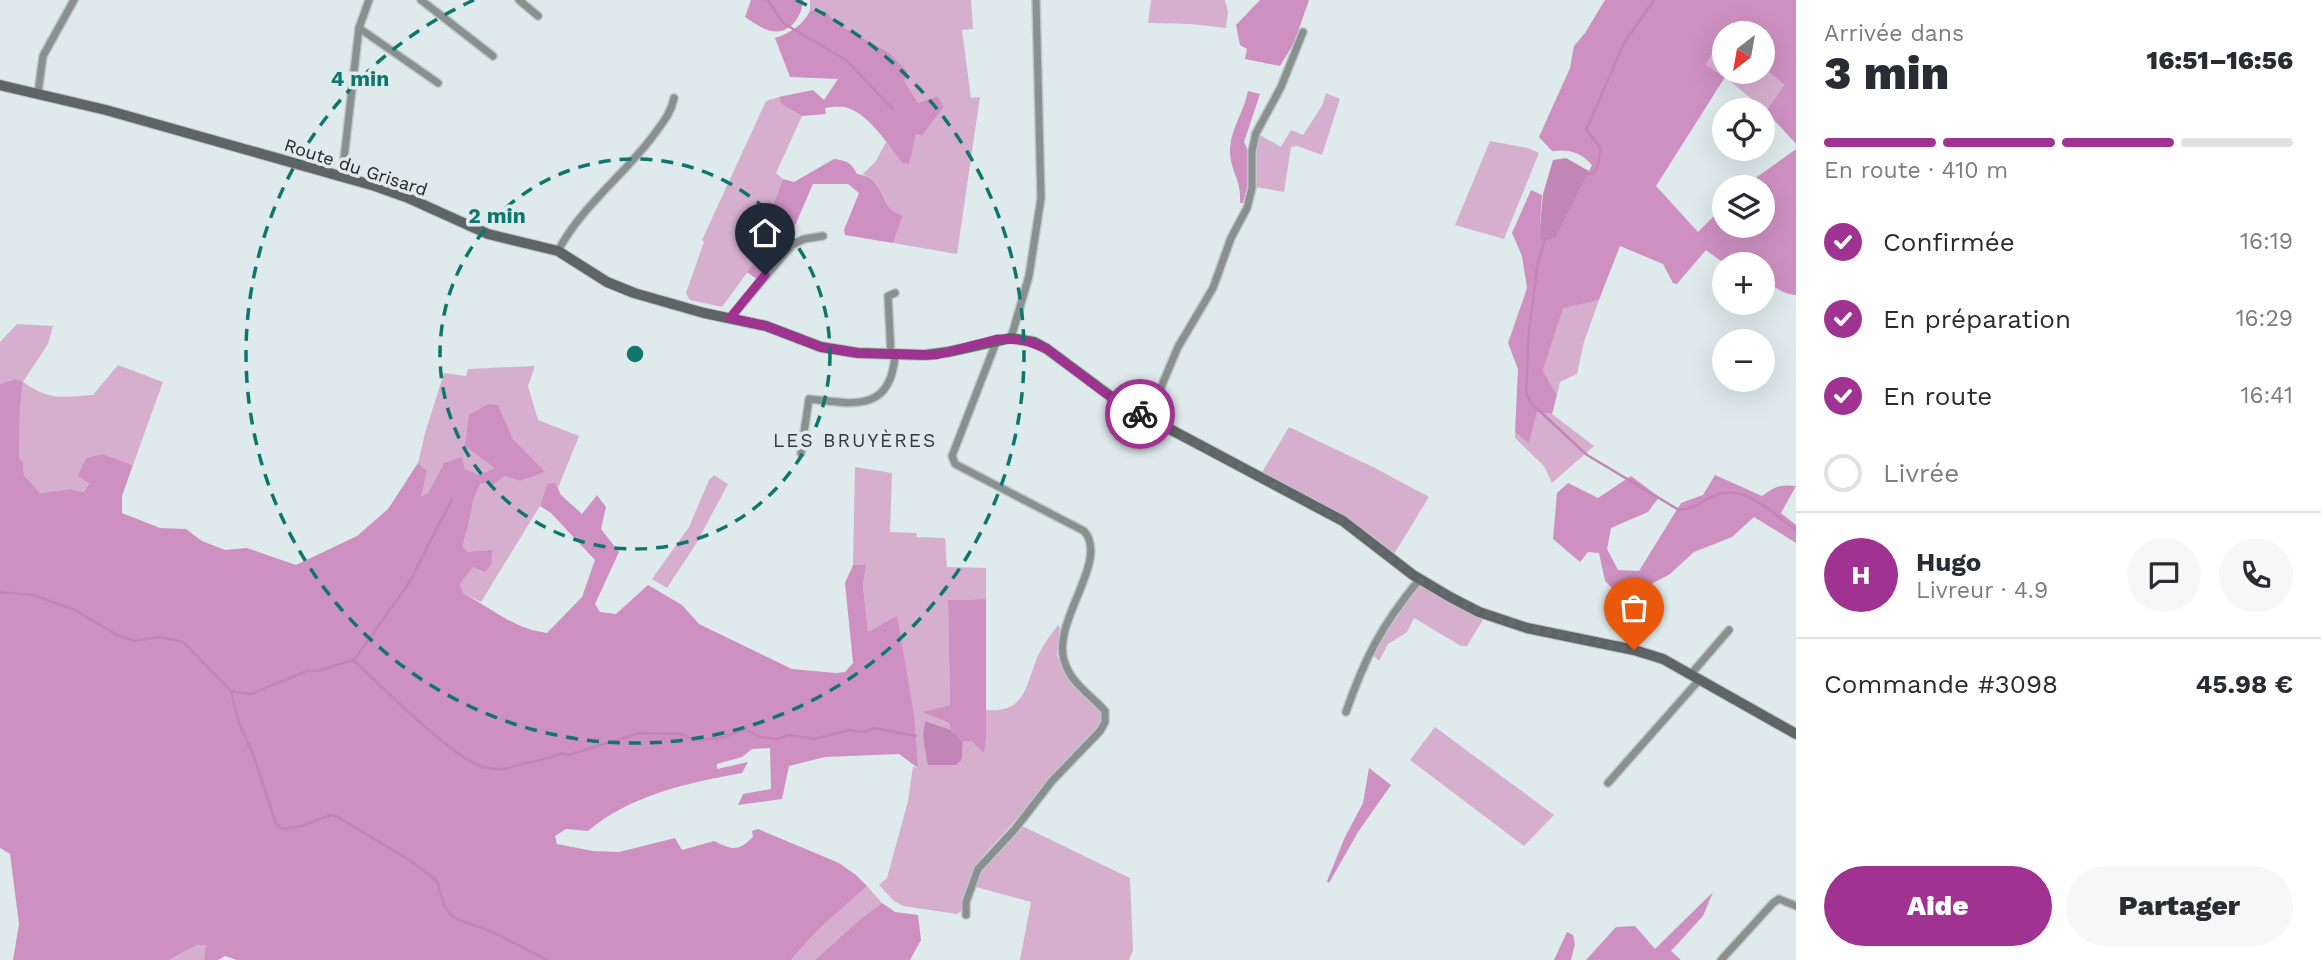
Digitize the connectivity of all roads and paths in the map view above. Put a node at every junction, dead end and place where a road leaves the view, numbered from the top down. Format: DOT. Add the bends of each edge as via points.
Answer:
graph roads {
  1 [pos="74,0"];
  2 [pos="369,0"];
  3 [pos="421,0"];
  4 [pos="519,0"];
  5 [pos="1036,0"];
  6 [pos="538,16"];
  7 [pos="359,28"];
  8 [pos="1303,32"];
  9 [pos="493,55"];
  10 [pos="438,83"];
  11 [pos="0,85"];
  12 [pos="38,93"];
  13 [pos="674,98"];
  14 [pos="342,176"];
  15 [pos="823,236"];
  16 [pos="558,251"];
  17 [pos="895,293"];
  18 [pos="730,318"];
  19 [pos="1011,338"];
  20 [pos="997,339"];
  21 [pos="893,355"];
  22 [pos="1147,418"];
  23 [pos="802,453"];
  24 [pos="1419,580"];
  25 [pos="1729,630"];
  26 [pos="1696,676"];
  27 [pos="1346,712"];
  28 [pos="1796,734"];
  29 [pos="1608,783"];
  30 [pos="1796,906"];
  31 [pos="966,915"];
  32 [pos="1721,960"];
  1 -- 12 [label="street" via="43,56"];
  2 -- 7 [label="street"];
  3 -- 9 [label="street"];
  4 -- 6 [label="street"];
  5 -- 19 [label="street" via="1041,198 1029,276"];
  7 -- 10 [label="street"];
  7 -- 14 [label="street"];
  8 -- 22 [label="street" via="1256,133 1247,208 1213,288 1178,347"];
  11 -- 12 [label="street, Route du Grisard"];
  12 -- 14 [label="street, Route du Grisard"];
  13 -- 16 [label="street" via="671,111 636,159 585,211"];
  14 -- 16 [label="street, Route du Grisard" via="406,197 488,234"];
  15 -- 18 [label="street" via="792,245"];
  16 -- 18 [label="street, Route du Grisard" via="621,288"];
  17 -- 21 [label="street" via="888,296"];
  18 -- 21 [label="street, Route du Grisard" via="821,347"];
  19 -- 20 [label="street, Route du Grisard"];
  19 -- 22 [label="street, Route du Grisard" via="1047,349"];
  20 -- 21 [label="street, Route du Grisard" via="936,355"];
  20 -- 31 [label="street" via="952,456 956,464 1090,537 1092,556 1061,644 1067,669 1105,710 1105,722 978,869"];
  21 -- 23 [label="street" via="889,384 872,401 856,404 809,399"];
  22 -- 24 [label="street, Route du Grisard" via="1343,521"];
  24 -- 26 [label="street, Route du Grisard" via="1503,621 1650,654"];
  24 -- 27 [label="street" via="1378,635"];
  25 -- 26 [label="street"];
  26 -- 28 [label="street, Route du Grisard"];
  26 -- 29 [label="street"];
  30 -- 32 [label="street" via="1779,899 1773,903"];
}
